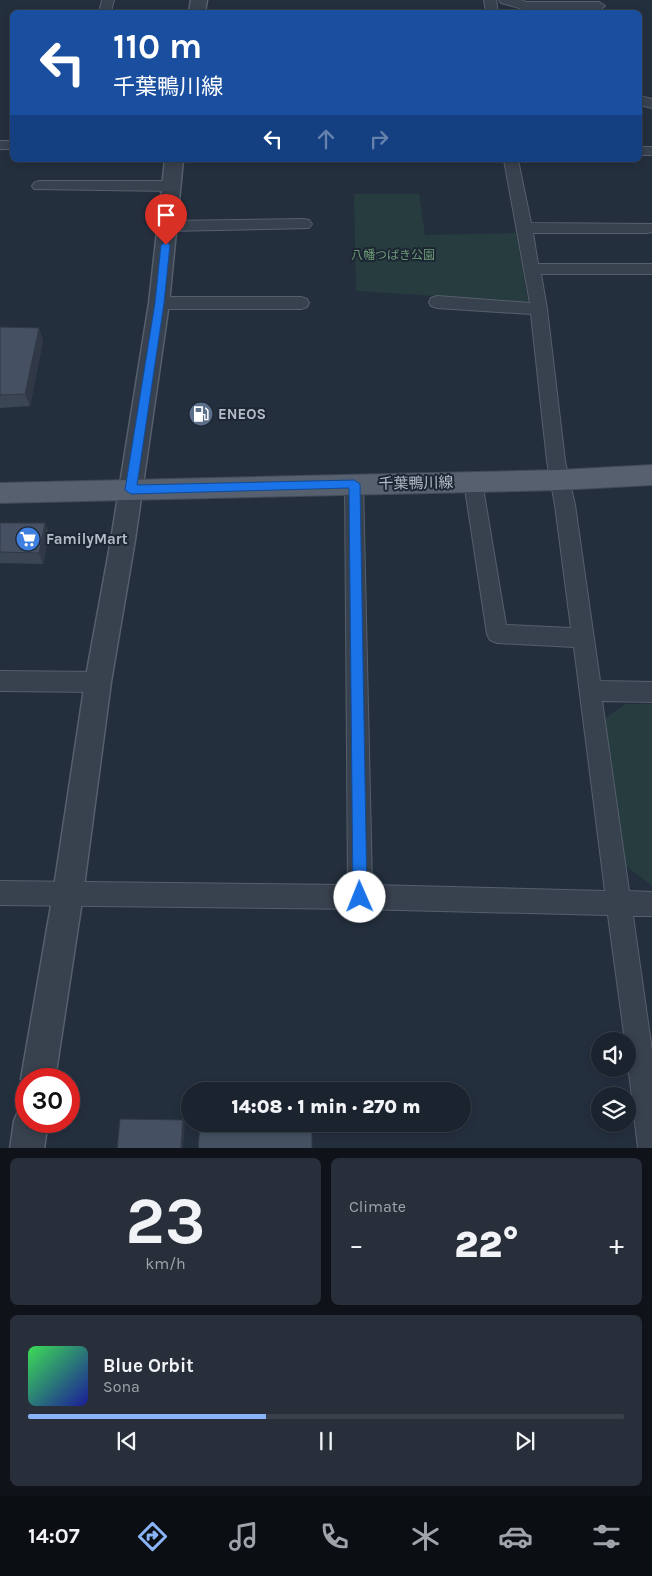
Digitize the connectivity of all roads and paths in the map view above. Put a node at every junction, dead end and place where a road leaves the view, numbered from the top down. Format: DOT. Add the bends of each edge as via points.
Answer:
graph roads {
  1 [pos="505,0"];
  2 [pos="599,6"];
  3 [pos="530,9"];
  4 [pos="174,162"];
  5 [pos="511,162"];
  6 [pos="39,186"];
  7 [pos="172,186"];
  8 [pos="304,224"];
  9 [pos="168,226"];
  10 [pos="524,228"];
  11 [pos="648,228"];
  12 [pos="531,269"];
  13 [pos="652,269"];
  14 [pos="437,302"];
  15 [pos="160,303"];
  16 [pos="300,303"];
  17 [pos="539,308"];
  18 [pos="652,475"];
  19 [pos="559,480"];
  20 [pos="473,482"];
  21 [pos="354,484"];
  22 [pos="131,490"];
  23 [pos="0,493"];
  24 [pos="582,638"];
  25 [pos="0,681"];
  26 [pos="98,682"];
  27 [pos="590,691"];
  28 [pos="652,692"];
  29 [pos="0,894"];
  30 [pos="68,894"];
  31 [pos="360,897"];
  32 [pos="620,903"];
  33 [pos="652,904"];
  34 [pos="40,1068"];
  35 [pos="29,1133"];
  36 [pos="27,1148"];
  37 [pos="652,1148"];
  1 -- 3 [label="street"];
  2 -- 3 [label="street"];
  4 -- 7 [label="street"];
  5 -- 10 [label="street"];
  6 -- 7 [label="street"];
  7 -- 9 [label="street"];
  8 -- 9 [label="street"];
  9 -- 15 [label="street"];
  10 -- 11 [label="street"];
  10 -- 12 [label="street"];
  12 -- 13 [label="street"];
  12 -- 17 [label="street"];
  14 -- 17 [label="street"];
  15 -- 16 [label="street"];
  15 -- 22 [label="street"];
  17 -- 19 [label="street"];
  18 -- 19 [label="main road, 千葉鴨川線"];
  19 -- 20 [label="main road, 千葉鴨川線"];
  19 -- 24 [label="street"];
  20 -- 21 [label="main road, 千葉鴨川線"];
  20 -- 24 [label="street" via="497,634"];
  21 -- 22 [label="main road, 千葉鴨川線"];
  21 -- 31 [label="street"];
  22 -- 23 [label="main road, 千葉鴨川線"];
  22 -- 26 [label="street"];
  24 -- 27 [label="street"];
  25 -- 26 [label="street"];
  26 -- 30 [label="street"];
  27 -- 28 [label="street"];
  27 -- 32 [label="street"];
  29 -- 30 [label="street"];
  30 -- 31 [label="street"];
  30 -- 34 [label="street"];
  31 -- 32 [label="street"];
  32 -- 33 [label="street"];
  32 -- 37 [label="street"];
  35 -- 36 [label="street"];
}
